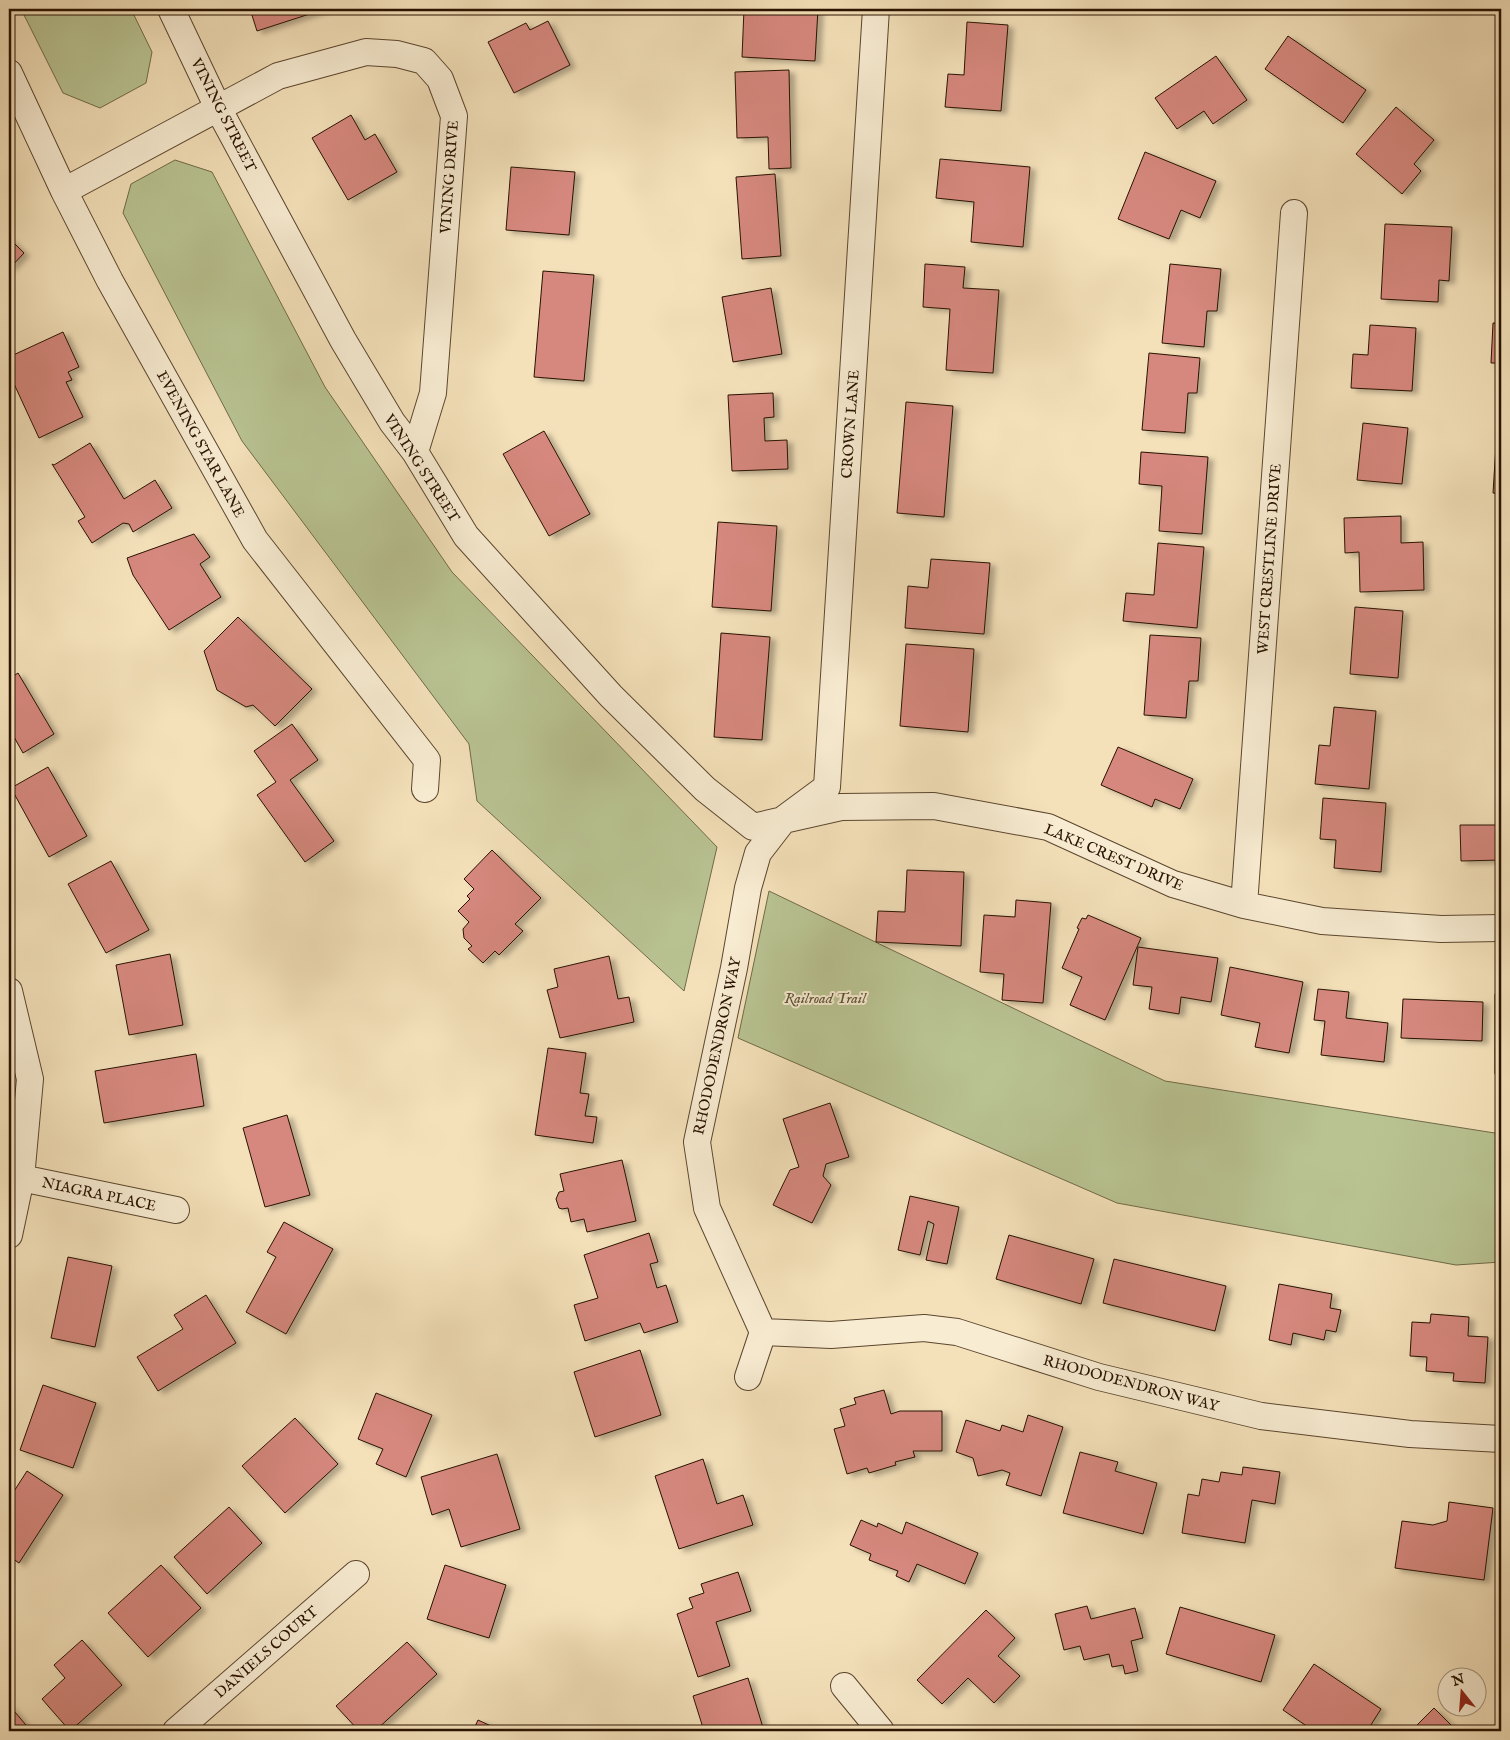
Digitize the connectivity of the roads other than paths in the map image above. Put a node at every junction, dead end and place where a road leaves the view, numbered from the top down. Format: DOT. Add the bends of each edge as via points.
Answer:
graph roads {
  1 [pos="171,9"];
  2 [pos="876,9"];
  3 [pos="9,73"];
  4 [pos="218,108"];
  5 [pos="64,191"];
  6 [pos="1294,212"];
  7 [pos="415,452"];
  8 [pos="425,789"];
  9 [pos="786,818"];
  10 [pos="1244,905"];
  11 [pos="1501,928"];
  12 [pos="9,991"];
  13 [pos="21,1178"];
  14 [pos="176,1210"];
  15 [pos="9,1234"];
  16 [pos="763,1332"];
  17 [pos="748,1377"];
  18 [pos="1501,1439"];
  19 [pos="356,1574"];
  20 [pos="844,1686"];
  21 [pos="176,1731"];
  22 [pos="881,1731"];
  1 -- 4 [label="street, VINING STREET"];
  2 -- 9 [label="street, CROWN LANE" via="827,786"];
  3 -- 5 [label="street, EVENING STAR LANE"];
  4 -- 5 [label="street, VINING DRIVE"];
  4 -- 7 [label="street, VINING STREET" via="343,340 392,422"];
  4 -- 7 [label="street, VINING DRIVE" via="278,76 366,52 397,54 424,61 440,78 454,116 433,393"];
  5 -- 8 [label="street, EVENING STAR LANE" via="110,281 255,540 427,760"];
  6 -- 10 [label="street, WEST CRESTLINE DRIVE"];
  7 -- 9 [label="street, VINING STREET" via="466,536 611,696 705,788 753,827"];
  9 -- 10 [label="street, LAKE CREST DRIVE" via="841,807 934,806 1048,827 1173,884"];
  9 -- 16 [label="street, RHODODENDRON WAY" via="758,853 748,888 697,1142 707,1208"];
  10 -- 11 [label="street, LAKE CREST DRIVE" via="1322,921 1440,930"];
  12 -- 13 [label="street" via="30,1079"];
  13 -- 14 [label="street, NIAGRA PLACE"];
  13 -- 15 [label="street"];
  16 -- 17 [label="street"];
  16 -- 18 [label="street, RHODODENDRON WAY" via="831,1335 924,1328 957,1332 1099,1377 1260,1416 1410,1434"];
  19 -- 21 [label="street, DANIELS COURT"];
  20 -- 22 [label="street"];
}
